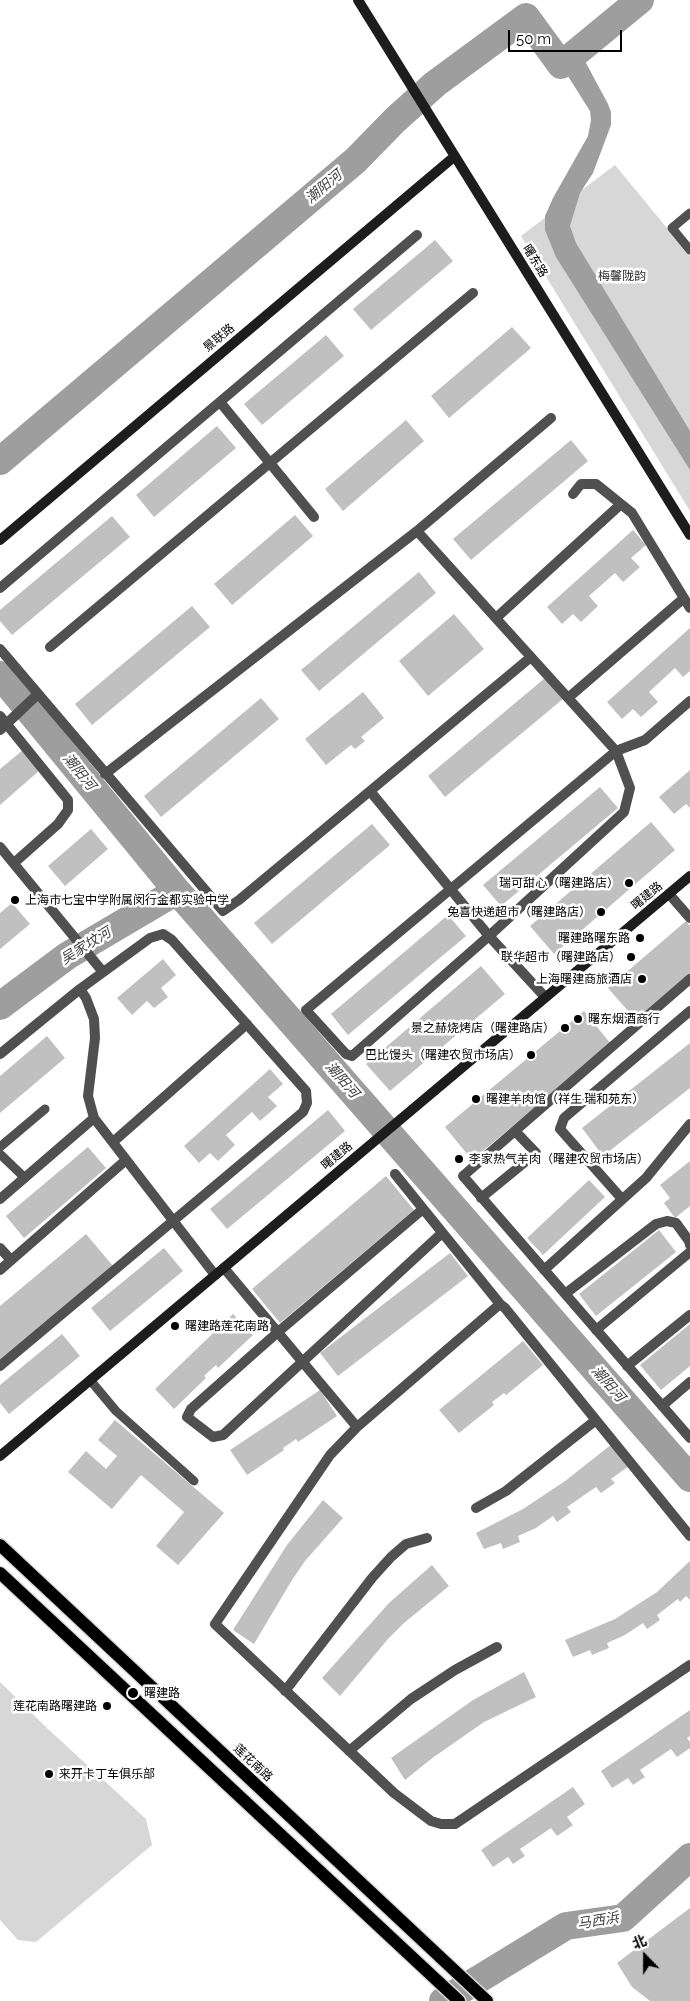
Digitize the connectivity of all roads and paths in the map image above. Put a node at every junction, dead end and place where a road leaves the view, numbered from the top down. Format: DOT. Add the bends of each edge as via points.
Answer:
graph roads {
  1 [pos="358,0"];
  2 [pos="455,156"];
  3 [pos="690,213"];
  4 [pos="418,235"];
  5 [pos="690,250"];
  6 [pos="473,293"];
  7 [pos="220,402"];
  8 [pos="551,418"];
  9 [pos="270,464"];
  10 [pos="573,494"];
  11 [pos="621,504"];
  12 [pos="314,517"];
  13 [pos="417,531"];
  14 [pos="690,535"];
  15 [pos="0,540"];
  16 [pos="0,588"];
  17 [pos="684,598"];
  18 [pos="690,608"];
  19 [pos="496,618"];
  20 [pos="50,647"];
  21 [pos="0,649"];
  22 [pos="531,657"];
  23 [pos="38,694"];
  24 [pos="568,698"];
  25 [pos="690,701"];
  26 [pos="4,723"];
  27 [pos="616,751"];
  28 [pos="105,774"];
  29 [pos="370,791"];
  30 [pos="0,847"];
  31 [pos="14,863"];
  32 [pos="690,876"];
  33 [pos="451,890"];
  34 [pos="669,894"];
  35 [pos="690,918"];
  36 [pos="489,936"];
  37 [pos="103,972"];
  38 [pos="690,979"];
  39 [pos="80,989"];
  40 [pos="546,997"];
  41 [pos="690,1011"];
  42 [pos="247,1024"];
  43 [pos="0,1054"];
  44 [pos="46,1109"];
  45 [pos="94,1118"];
  46 [pos="690,1124"];
  47 [pos="515,1131"];
  48 [pos="113,1142"];
  49 [pos="0,1147"];
  50 [pos="0,1154"];
  51 [pos="126,1160"];
  52 [pos="395,1174"];
  53 [pos="25,1178"];
  54 [pos="481,1198"];
  55 [pos="0,1199"];
  56 [pos="622,1199"];
  57 [pos="423,1209"];
  58 [pos="173,1220"];
  59 [pos="442,1232"];
  60 [pos="690,1245"];
  61 [pos="0,1248"];
  62 [pos="690,1252"];
  63 [pos="11,1260"];
  64 [pos="224,1268"];
  65 [pos="0,1270"];
  66 [pos="544,1270"];
  67 [pos="215,1275"];
  68 [pos="564,1294"];
  69 [pos="500,1304"];
  70 [pos="690,1315"];
  71 [pos="596,1330"];
  72 [pos="278,1332"];
  73 [pos="302,1361"];
  74 [pos="0,1366"];
  75 [pos="628,1366"];
  76 [pos="90,1380"];
  77 [pos="690,1382"];
  78 [pos="662,1406"];
  79 [pos="596,1420"];
  80 [pos="358,1427"];
  81 [pos="690,1438"];
  82 [pos="0,1456"];
  83 [pos="194,1481"];
  84 [pos="476,1508"];
  85 [pos="690,1536"];
  86 [pos="426,1538"];
  87 [pos="0,1545"];
  88 [pos="0,1573"];
  89 [pos="497,1647"];
  90 [pos="690,1665"];
  91 [pos="285,1691"];
  92 [pos="349,1751"];
  93 [pos="458,2001"];
  94 [pos="487,2001"];
  1 -- 2 [label="street, 曙东路"];
  2 -- 14 [label="street, 曙东路"];
  2 -- 15 [label="street, 景联路"];
  3 -- 5 [label="lane" via="672,228"];
  4 -- 7 [label="street"];
  6 -- 9 [label="street"];
  7 -- 9 [label="street"];
  7 -- 16 [label="street"];
  8 -- 13 [label="street"];
  9 -- 12 [label="street"];
  9 -- 20 [label="street"];
  10 -- 11 [label="street" via="582,484 596,484"];
  11 -- 17 [label="street" via="632,513"];
  11 -- 19 [label="street"];
  13 -- 19 [label="street"];
  13 -- 28 [label="street"];
  17 -- 18 [label="street"];
  17 -- 24 [label="street"];
  19 -- 22 [label="street"];
  21 -- 23 [label="street"];
  22 -- 24 [label="street"];
  22 -- 29 [label="street"];
  23 -- 26 [label="street"];
  23 -- 28 [label="street"];
  24 -- 27 [label="street"];
  25 -- 27 [label="street" via="645,740"];
  26 -- 31 [label="street" via="68,800 68,810 58,824"];
  27 -- 33 [label="street"];
  27 -- 36 [label="street" via="630,788 624,812"];
  28 -- 29 [label="street" via="223,911"];
  29 -- 33 [label="street"];
  30 -- 31 [label="street"];
  31 -- 37 [label="street"];
  32 -- 34 [label="street, 曙建路"];
  33 -- 36 [label="street"];
  33 -- 36 [label="street" via="306,1010 346,1054 352,1056"];
  34 -- 35 [label="street"];
  34 -- 40 [label="street, 曙建路"];
  36 -- 40 [label="street"];
  37 -- 39 [label="street"];
  37 -- 42 [label="street" via="150,938 163,934"];
  38 -- 47 [label="street"];
  39 -- 43 [label="street"];
  39 -- 45 [label="street" via="94,1019 96,1038 88,1096"];
  40 -- 64 [label="street, 曙建路"];
  41 -- 56 [label="street" via="564,1118 560,1129"];
  42 -- 48 [label="street"];
  42 -- 58 [label="street" via="306,1090 307,1102 303,1112"];
  44 -- 49 [label="lane"];
  45 -- 48 [label="street"];
  45 -- 53 [label="street"];
  46 -- 56 [label="street" via="646,1178"];
  47 -- 54 [label="street" via="463,1176"];
  47 -- 54 [label="street" via="536,1153"];
  48 -- 51 [label="street"];
  50 -- 53 [label="lane"];
  51 -- 58 [label="street"];
  51 -- 63 [label="street"];
  52 -- 57 [label="street"];
  53 -- 55 [label="street"];
  54 -- 66 [label="street"];
  56 -- 66 [label="street"];
  57 -- 59 [label="street"];
  57 -- 72 [label="street"];
  58 -- 67 [label="street"];
  58 -- 74 [label="street"];
  59 -- 69 [label="street"];
  59 -- 73 [label="street"];
  60 -- 68 [label="street" via="676,1223 656,1224"];
  61 -- 63 [label="street"];
  62 -- 71 [label="street"];
  63 -- 65 [label="street"];
  64 -- 67 [label="street, 曙建路"];
  64 -- 72 [label="street"];
  66 -- 68 [label="street"];
  67 -- 76 [label="street, 曙建路"];
  68 -- 71 [label="street"];
  69 -- 79 [label="street"];
  69 -- 80 [label="street"];
  70 -- 75 [label="street"];
  71 -- 75 [label="street"];
  72 -- 73 [label="street"];
  72 -- 73 [label="street" via="190,1410 187,1417 213,1437 223,1435"];
  73 -- 80 [label="street"];
  75 -- 78 [label="street"];
  76 -- 82 [label="street, 曙建路"];
  76 -- 83 [label="lane" via="116,1411"];
  77 -- 78 [label="street"];
  78 -- 81 [label="street"];
  79 -- 84 [label="street" via="506,1491"];
  79 -- 85 [label="street"];
  80 -- 91 [label="street" via="330,1455 214,1624"];
  86 -- 91 [label="street" via="406,1544 391,1557"];
  87 -- 94 [label="main road, 莲花南路"];
  88 -- 93 [label="main road"];
  89 -- 92 [label="street" via="411,1699"];
  90 -- 92 [label="street" via="455,1824 431,1821 394,1794"];
  91 -- 92 [label="street"];
}
